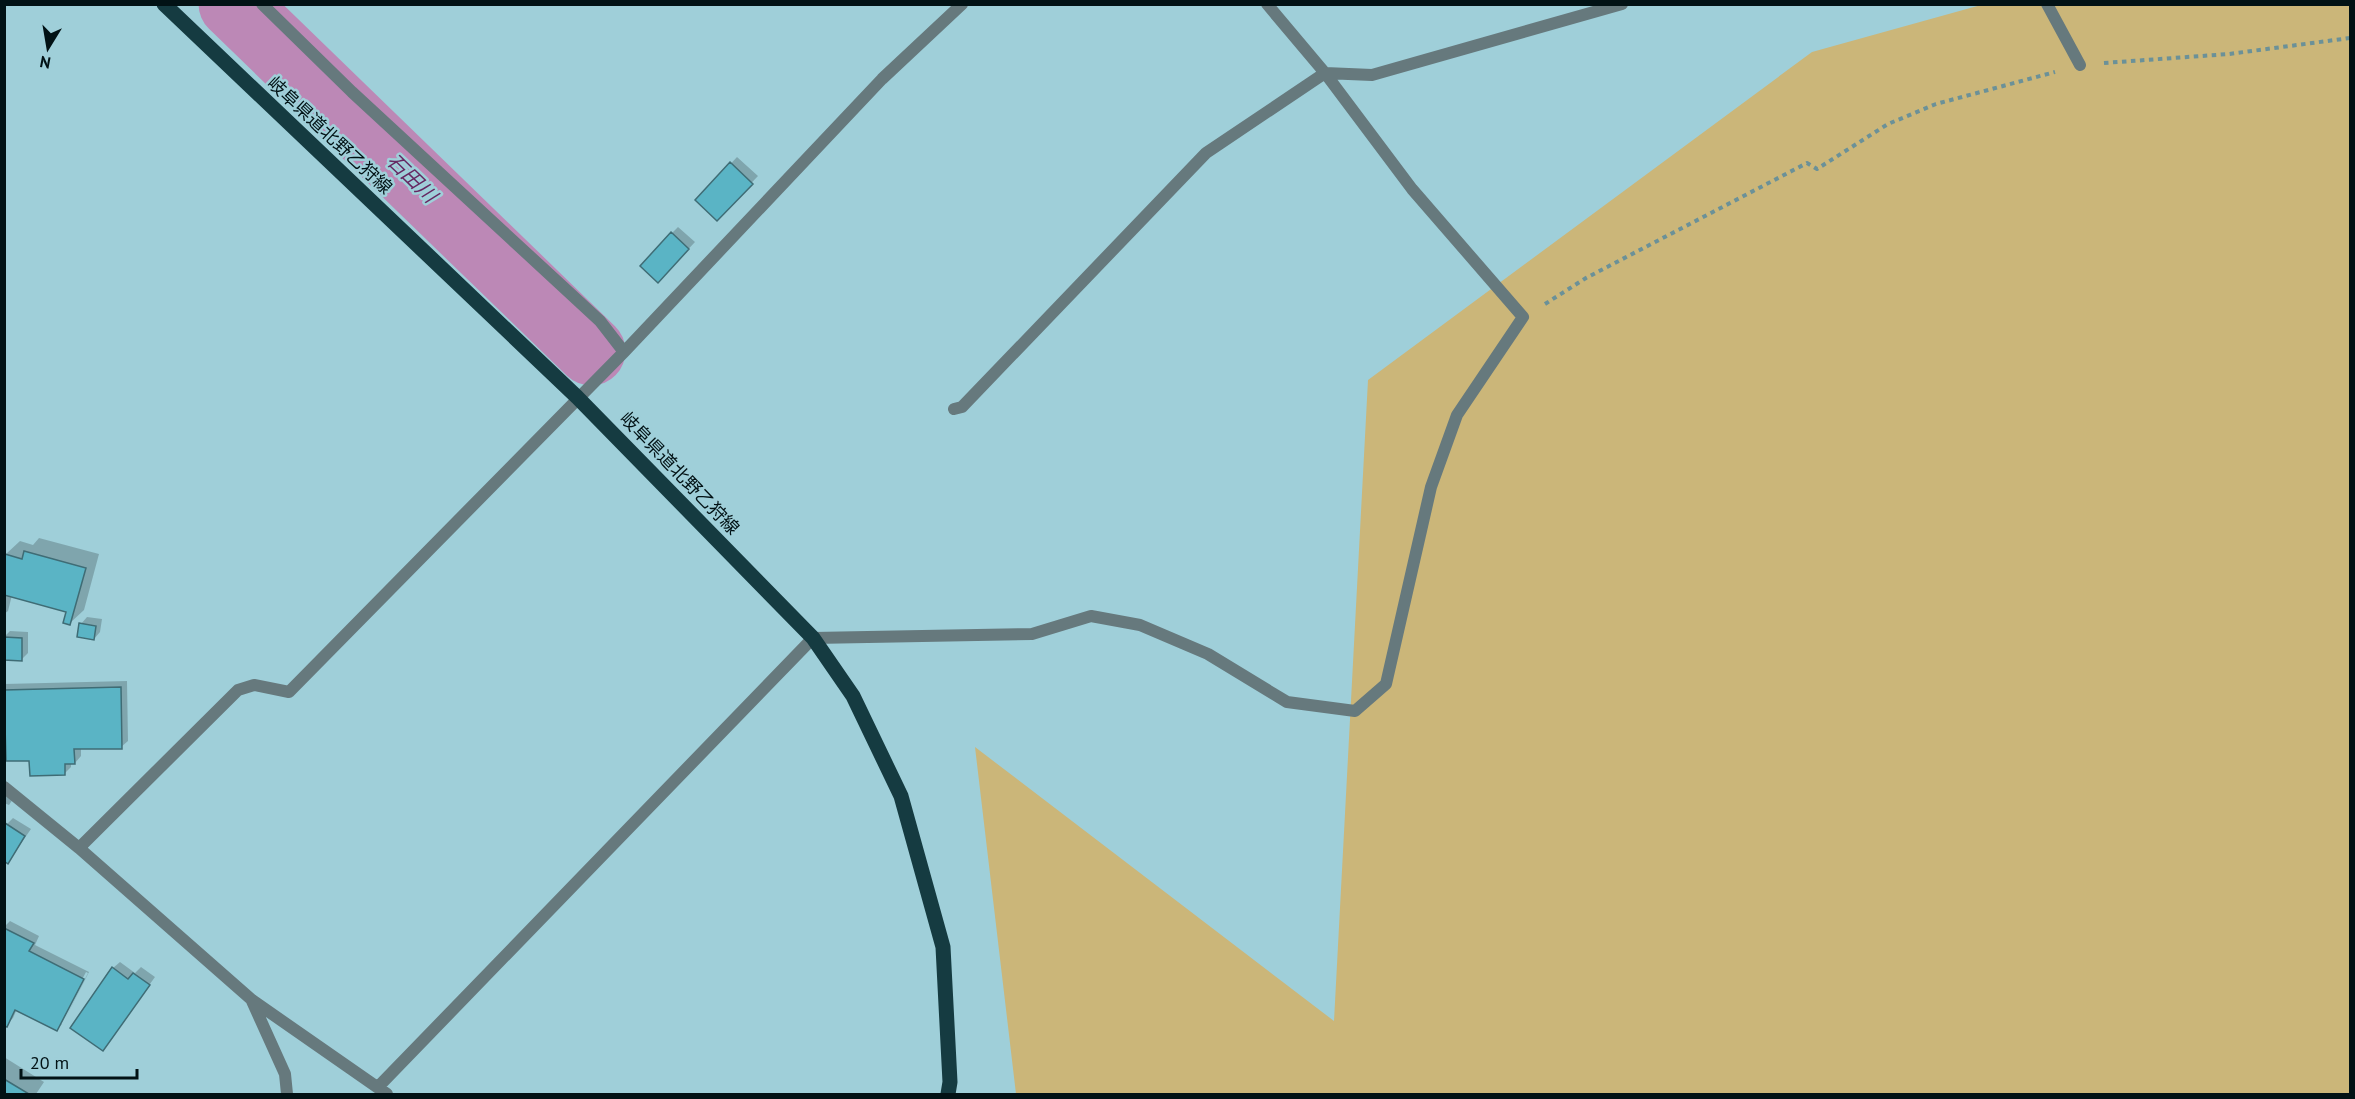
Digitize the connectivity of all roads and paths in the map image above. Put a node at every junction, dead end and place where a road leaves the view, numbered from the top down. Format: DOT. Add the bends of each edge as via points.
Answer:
graph roads {
  1 [pos="164,4"];
  2 [pos="262,4"];
  3 [pos="962,4"];
  4 [pos="1267,4"];
  5 [pos="1622,4"];
  6 [pos="2047,4"];
  7 [pos="2350,38"];
  8 [pos="2080,65"];
  9 [pos="1325,73"];
  10 [pos="1523,317"];
  11 [pos="624,352"];
  12 [pos="578,396"];
  13 [pos="954,409"];
  14 [pos="813,638"];
  15 [pos="4,787"];
  16 [pos="79,848"];
  17 [pos="252,1000"];
  18 [pos="382,1091"];
  19 [pos="287,1095"];
  20 [pos="948,1095"];
  1 -- 12 [label="main road, 岐阜県道北野乙狩線"];
  2 -- 11 [label="street" via="600,321"];
  3 -- 11 [label="street" via="882,79"];
  4 -- 9 [label="street"];
  5 -- 9 [label="street" via="1372,75"];
  6 -- 8 [label="street"];
  7 -- 8 [label="path" via="2229,54"];
  8 -- 10 [label="path" via="1936,104 1888,124 1817,169 1807,163 1586,278"];
  9 -- 10 [label="street" via="1412,189"];
  9 -- 13 [label="street" via="1206,153 962,407"];
  10 -- 14 [label="street" via="1457,415 1431,487 1386,684 1355,711 1287,702 1208,654 1140,625 1090,616 1032,634"];
  11 -- 12 [label="street"];
  12 -- 14 [label="main road, 岐阜県道北野乙狩線"];
  12 -- 16 [label="street" via="289,692 254,685 238,690"];
  14 -- 18 [label="street"];
  14 -- 20 [label="main road, 岐阜県道北野乙狩線" via="853,696 901,796 943,947"];
  15 -- 16 [label="street"];
  16 -- 17 [label="street"];
  17 -- 18 [label="street"];
  17 -- 19 [label="street" via="285,1074"];
}
